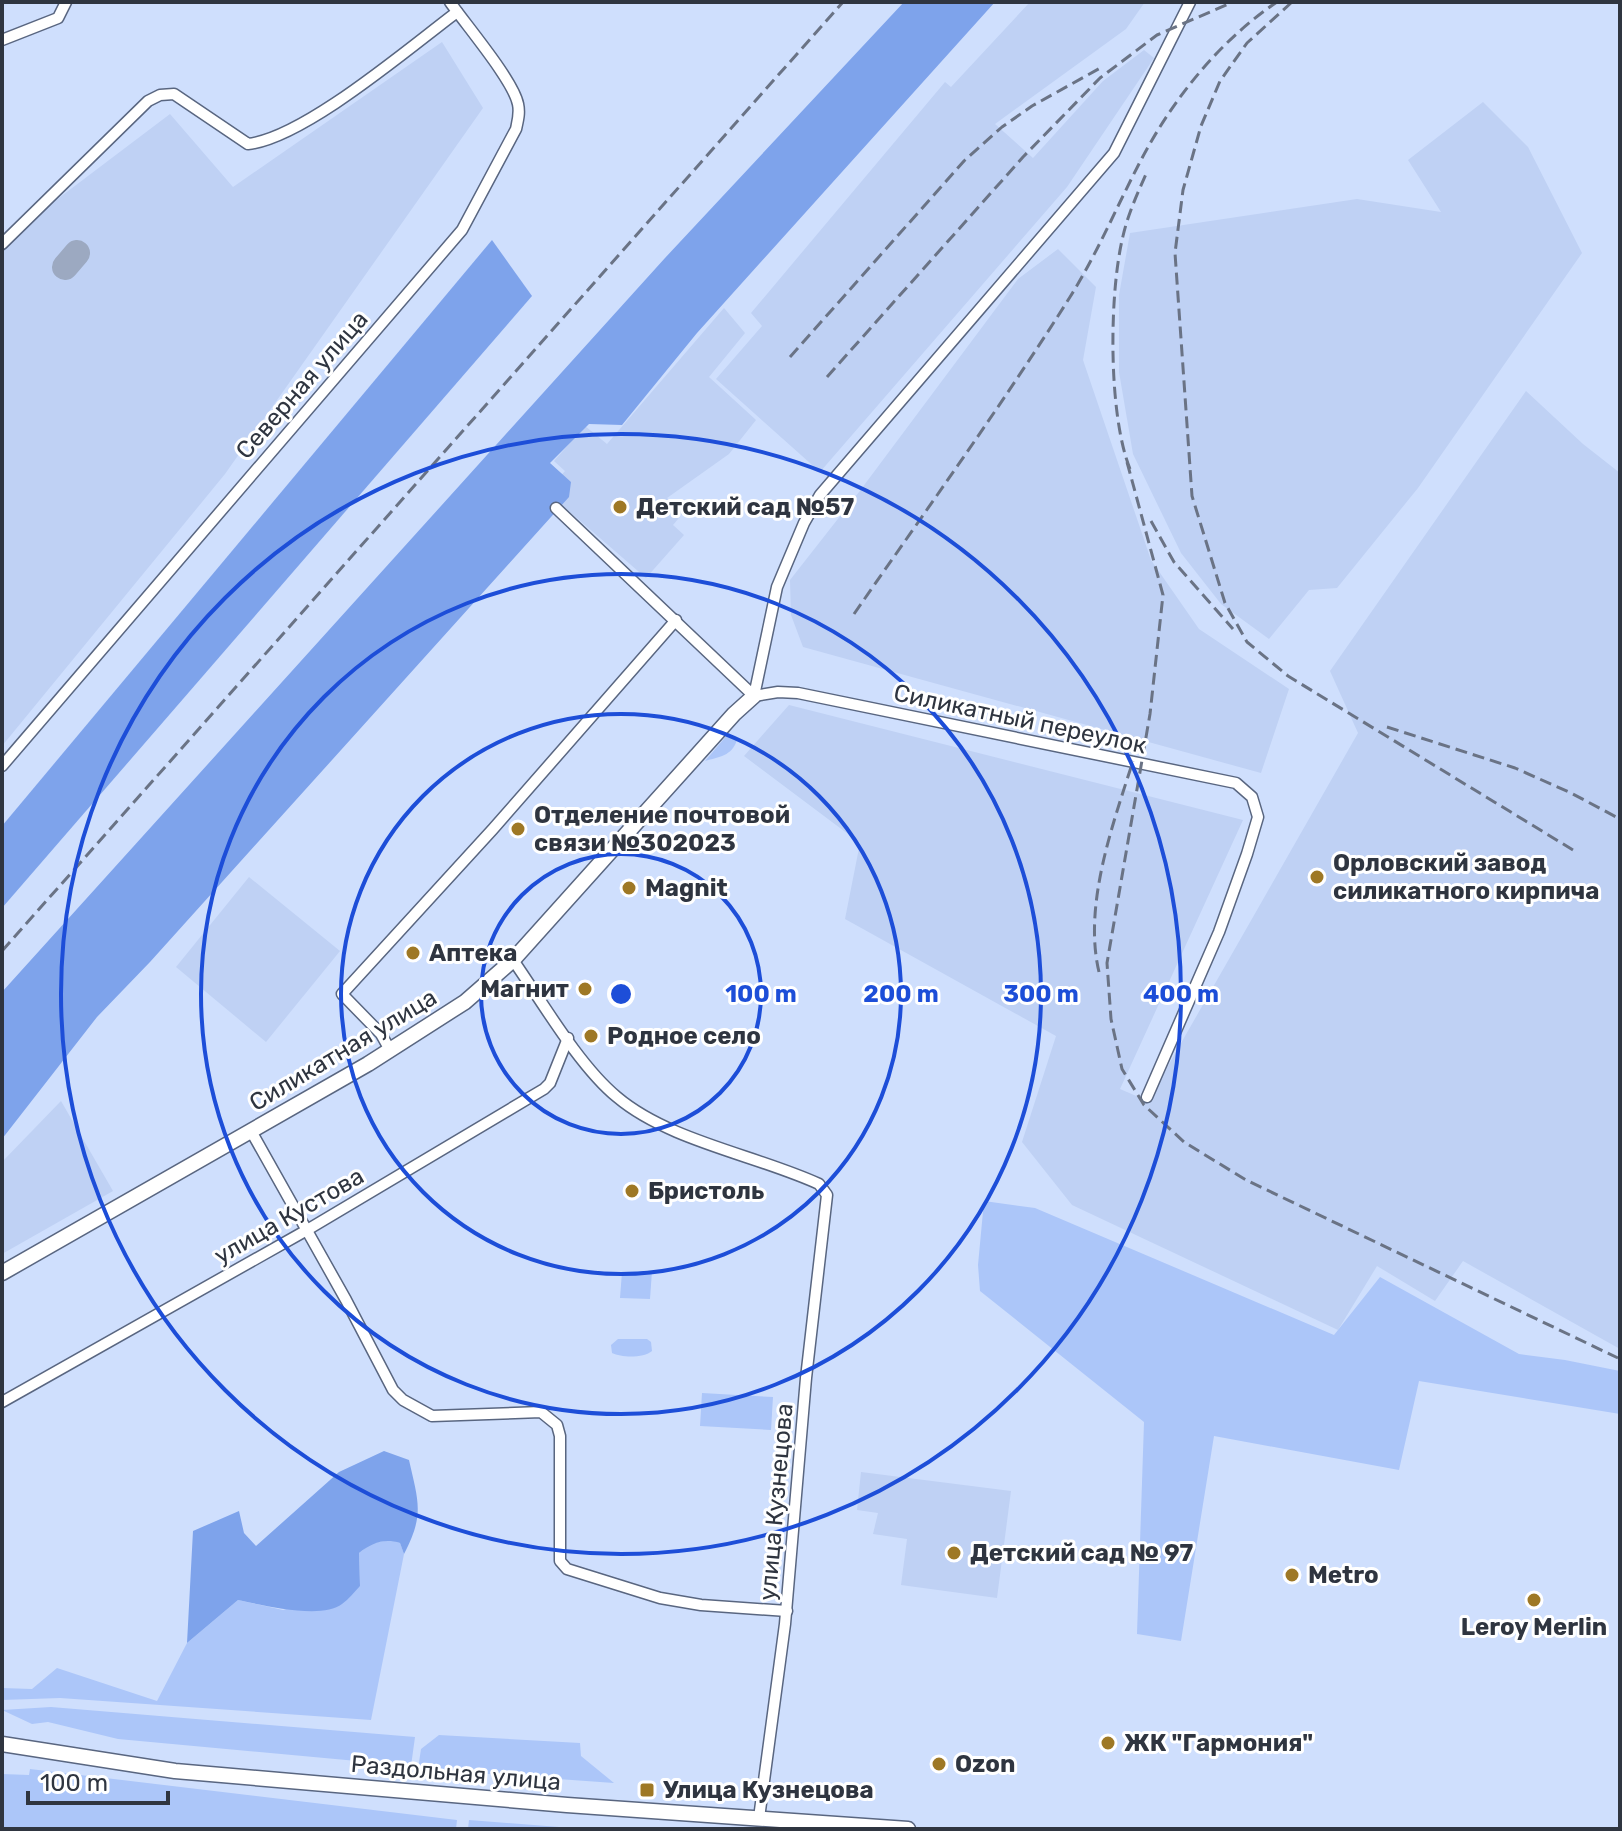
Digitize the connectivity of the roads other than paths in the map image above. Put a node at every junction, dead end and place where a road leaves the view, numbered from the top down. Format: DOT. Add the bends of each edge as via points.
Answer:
graph roads {
  1 [pos="66,2"];
  2 [pos="450,2"];
  3 [pos="1190,2"];
  4 [pos="457,12"];
  5 [pos="2,40"];
  6 [pos="2,244"];
  7 [pos="556,508"];
  8 [pos="676,620"];
  9 [pos="754,696"];
  10 [pos="2,766"];
  11 [pos="513,960"];
  12 [pos="568,1038"];
  13 [pos="390,1050"];
  14 [pos="1147,1097"];
  15 [pos="251,1131"];
  16 [pos="307,1230"];
  17 [pos="2,1273"];
  18 [pos="2,1402"];
  19 [pos="787,1611"];
  20 [pos="2,1744"];
  21 [pos="759,1818"];
  22 [pos="908,1829"];
  1 -- 5 [label="street" via="58,18"];
  2 -- 4 [label="street, Северная улица"];
  3 -- 9 [label="street" via="1114,153 820,495 777,587"];
  4 -- 6 [label="street" via="319,114 265,143 248,144 174,94 148,101"];
  4 -- 10 [label="street, Северная улица" via="508,85 519,115 462,230"];
  7 -- 8 [label="street"];
  8 -- 9 [label="street"];
  8 -- 13 [label="street" via="342,994"];
  9 -- 11 [label="street, Силикатная улица"];
  9 -- 14 [label="street, Силикатный переулок" via="798,693 1236,783 1252,797 1258,817 1219,932"];
  11 -- 12 [label="street"];
  11 -- 13 [label="street, Силикатная улица" via="465,1002"];
  12 -- 16 [label="street, улица Кустова" via="544,1089"];
  12 -- 19 [label="street, улица Кузнецова" via="596,1076 643,1115 824,1189 828,1201 806,1378"];
  13 -- 15 [label="street, Силикатная улица"];
  15 -- 16 [label="street"];
  15 -- 17 [label="street, Силикатная улица"];
  16 -- 18 [label="street, улица Кустова"];
  16 -- 19 [label="street" via="403,1400 432,1416 541,1412 557,1425 562,1566 660,1598"];
  19 -- 21 [label="street, улица Кузнецова"];
  20 -- 21 [label="street, Раздольная улица" via="175,1771"];
  21 -- 22 [label="street, Раздольная улица"];
}
